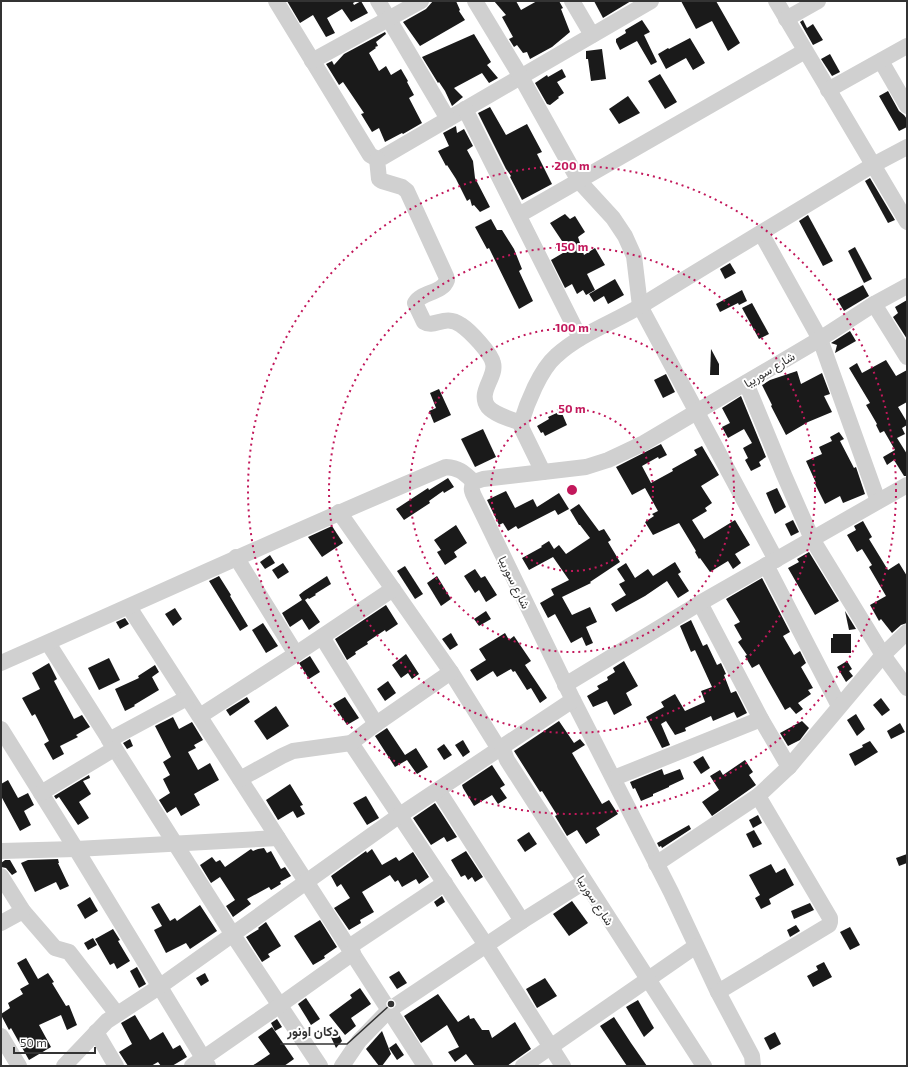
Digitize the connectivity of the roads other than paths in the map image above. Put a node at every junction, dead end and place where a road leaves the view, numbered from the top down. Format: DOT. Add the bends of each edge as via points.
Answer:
graph roads {
  1 [pos="276,1"];
  2 [pos="378,1"];
  3 [pos="421,1"];
  4 [pos="475,1"];
  5 [pos="572,1"];
  6 [pos="651,1"];
  7 [pos="776,1"];
  8 [pos="818,1"];
  9 [pos="389,19"];
  10 [pos="786,19"];
  11 [pos="592,35"];
  12 [pos="907,46"];
  13 [pos="805,51"];
  14 [pos="312,61"];
  15 [pos="881,61"];
  16 [pos="521,77"];
  17 [pos="828,90"];
  18 [pos="907,106"];
  19 [pos="465,109"];
  20 [pos="448,119"];
  21 [pos="907,147"];
  22 [pos="377,159"];
  23 [pos="873,165"];
  24 [pos="579,181"];
  25 [pos="519,215"];
  26 [pos="907,222"];
  27 [pos="761,233"];
  28 [pos="907,286"];
  29 [pos="874,304"];
  30 [pos="640,306"];
  31 [pos="580,338"];
  32 [pos="820,339"];
  33 [pos="907,357"];
  34 [pos="746,383"];
  35 [pos="696,412"];
  36 [pos="521,423"];
  37 [pos="543,472"];
  38 [pos="474,482"];
  39 [pos="907,485"];
  40 [pos="878,501"];
  41 [pos="339,512"];
  42 [pos="812,539"];
  43 [pos="236,557"];
  44 [pos="771,562"];
  45 [pos="393,589"];
  46 [pos="700,603"];
  47 [pos="129,607"];
  48 [pos="907,632"];
  49 [pos="322,637"];
  50 [pos="48,643"];
  51 [pos="296,654"];
  52 [pos="882,655"];
  53 [pos="1,663"];
  54 [pos="451,672"];
  55 [pos="565,685"];
  56 [pos="907,688"];
  57 [pos="187,698"];
  58 [pos="572,700"];
  59 [pos="839,706"];
  60 [pos="200,716"];
  61 [pos="761,719"];
  62 [pos="376,724"];
  63 [pos="1,730"];
  64 [pos="350,743"];
  65 [pos="112,744"];
  66 [pos="501,748"];
  67 [pos="789,767"];
  68 [pos="614,778"];
  69 [pos="240,779"];
  70 [pos="438,790"];
  71 [pos="41,793"];
  72 [pos="758,796"];
  73 [pos="400,815"];
  74 [pos="278,838"];
  75 [pos="174,843"];
  76 [pos="76,849"];
  77 [pos="1,851"];
  78 [pos="656,864"];
  79 [pos="1,876"];
  80 [pos="584,882"];
  81 [pos="307,883"];
  82 [pos="445,883"];
  83 [pos="23,911"];
  84 [pos="522,921"];
  85 [pos="1,923"];
  86 [pos="234,935"];
  87 [pos="486,945"];
  88 [pos="696,946"];
  89 [pos="351,950"];
  90 [pos="648,980"];
  91 [pos="159,987"];
  92 [pos="718,992"];
  93 [pos="280,1005"];
  94 [pos="389,1010"];
  95 [pos="117,1014"];
  96 [pos="96,1032"];
  97 [pos="1,1036"];
  98 [pos="551,1047"];
  99 [pos="201,1063"];
  100 [pos="19,1066"];
  101 [pos="64,1066"];
  102 [pos="116,1066"];
  103 [pos="320,1066"];
  104 [pos="342,1066"];
  105 [pos="425,1066"];
  106 [pos="523,1066"];
  107 [pos="563,1066"];
  108 [pos="704,1066"];
  109 [pos="753,1066"];
  1 -- 14 [label="street"];
  2 -- 9 [label="street"];
  3 -- 9 [label="street"];
  4 -- 16 [label="street"];
  5 -- 11 [label="street"];
  6 -- 11 [label="street"];
  7 -- 10 [label="street"];
  8 -- 10 [label="street"];
  9 -- 14 [label="street"];
  9 -- 20 [label="street"];
  10 -- 13 [label="street"];
  11 -- 16 [label="street"];
  12 -- 15 [label="street"];
  13 -- 17 [label="street"];
  13 -- 24 [label="street"];
  14 -- 22 [label="street" via="370,155"];
  15 -- 17 [label="street"];
  15 -- 18 [label="street"];
  16 -- 19 [label="street"];
  16 -- 24 [label="street"];
  17 -- 23 [label="street"];
  19 -- 20 [label="street"];
  19 -- 25 [label="street"];
  20 -- 22 [label="street"];
  21 -- 23 [label="street"];
  22 -- 36 [label="street" via="379,179 407,191 446,276 447,280 443,287 415,303 424,322 431,324 448,319 463,326 487,352 493,363 493,370 484,393 487,405 492,411"];
  23 -- 26 [label="street"];
  23 -- 27 [label="street"];
  24 -- 25 [label="street"];
  24 -- 30 [label="street" via="613,218 625,236 634,256"];
  25 -- 31 [label="street"];
  27 -- 30 [label="street"];
  27 -- 32 [label="street"];
  28 -- 29 [label="street, شارع سوريبا"];
  29 -- 32 [label="street, شارع سوريبا"];
  29 -- 33 [label="street"];
  30 -- 31 [label="street"];
  30 -- 35 [label="street"];
  31 -- 36 [label="street" via="547,365"];
  32 -- 34 [label="street, شارع سوريبا"];
  32 -- 40 [label="street"];
  34 -- 35 [label="street, شارع سوريبا"];
  34 -- 42 [label="street"];
  35 -- 37 [label="street, شارع سوريبا" via="644,443 608,460 586,467"];
  35 -- 44 [label="street"];
  36 -- 37 [label="street"];
  37 -- 38 [label="street, شارع سوريبا"];
  38 -- 41 [label="street" via="456,468 446,467"];
  38 -- 55 [label="street, شارع سوريبا" via="474,498"];
  39 -- 40 [label="street"];
  40 -- 42 [label="street"];
  41 -- 43 [label="street"];
  41 -- 45 [label="street, شارع سوريبا"];
  42 -- 44 [label="street"];
  42 -- 52 [label="street"];
  43 -- 47 [label="street"];
  43 -- 51 [label="street"];
  44 -- 46 [label="street"];
  44 -- 59 [label="street"];
  45 -- 49 [label="street"];
  45 -- 54 [label="street, شارع سوريبا"];
  46 -- 55 [label="street"];
  46 -- 61 [label="street"];
  47 -- 50 [label="street"];
  47 -- 57 [label="street"];
  48 -- 52 [label="street"];
  49 -- 51 [label="street"];
  49 -- 62 [label="street"];
  50 -- 53 [label="street"];
  50 -- 65 [label="street"];
  51 -- 60 [label="street"];
  52 -- 56 [label="street"];
  52 -- 59 [label="street"];
  54 -- 62 [label="street"];
  54 -- 66 [label="street, شارع سوريبا"];
  55 -- 58 [label="street, شارع سوريبا"];
  57 -- 60 [label="street"];
  57 -- 65 [label="street"];
  58 -- 66 [label="street"];
  58 -- 68 [label="street, شارع سوريبا"];
  59 -- 67 [label="street"];
  60 -- 69 [label="street"];
  61 -- 67 [label="street"];
  61 -- 68 [label="street"];
  62 -- 64 [label="street"];
  63 -- 71 [label="street"];
  64 -- 69 [label="street" via="293,751"];
  64 -- 73 [label="street"];
  65 -- 71 [label="street"];
  65 -- 75 [label="street"];
  66 -- 70 [label="street"];
  66 -- 80 [label="street, شارع سوريبا"];
  67 -- 72 [label="street"];
  68 -- 78 [label="street, شارع سوريبا"];
  69 -- 74 [label="street"];
  70 -- 73 [label="street"];
  70 -- 84 [label="street"];
  71 -- 76 [label="street"];
  72 -- 78 [label="street"];
  72 -- 92 [label="street" via="830,922 829,926"];
  73 -- 81 [label="street"];
  73 -- 82 [label="street"];
  74 -- 75 [label="street"];
  74 -- 81 [label="street"];
  75 -- 76 [label="street"];
  75 -- 86 [label="street"];
  76 -- 77 [label="street"];
  76 -- 91 [label="street"];
  78 -- 88 [label="street, شارع سوريبا"];
  79 -- 83 [label="street"];
  80 -- 84 [label="street"];
  80 -- 90 [label="street, شارع سوريبا"];
  81 -- 86 [label="street"];
  81 -- 89 [label="street"];
  82 -- 87 [label="street"];
  82 -- 89 [label="street"];
  83 -- 85 [label="street"];
  83 -- 95 [label="street" via="55,948 69,952"];
  84 -- 87 [label="street"];
  86 -- 91 [label="street"];
  86 -- 93 [label="street"];
  87 -- 94 [label="street"];
  87 -- 98 [label="street"];
  88 -- 90 [label="street"];
  88 -- 92 [label="street, شارع سوريبا"];
  89 -- 93 [label="street"];
  89 -- 94 [label="street"];
  90 -- 98 [label="street"];
  90 -- 108 [label="street, شارع سوريبا"];
  91 -- 95 [label="street"];
  91 -- 99 [label="street"];
  92 -- 109 [label="street, شارع سوريبا" via="752,1056"];
  93 -- 99 [label="street"];
  93 -- 103 [label="street"];
  94 -- 104 [label="street" via="356,1045"];
  94 -- 105 [label="street"];
  95 -- 96 [label="street"];
  96 -- 101 [label="street"];
  96 -- 102 [label="street"];
  97 -- 100 [label="street"];
  98 -- 106 [label="street"];
  98 -- 107 [label="street"];
}
